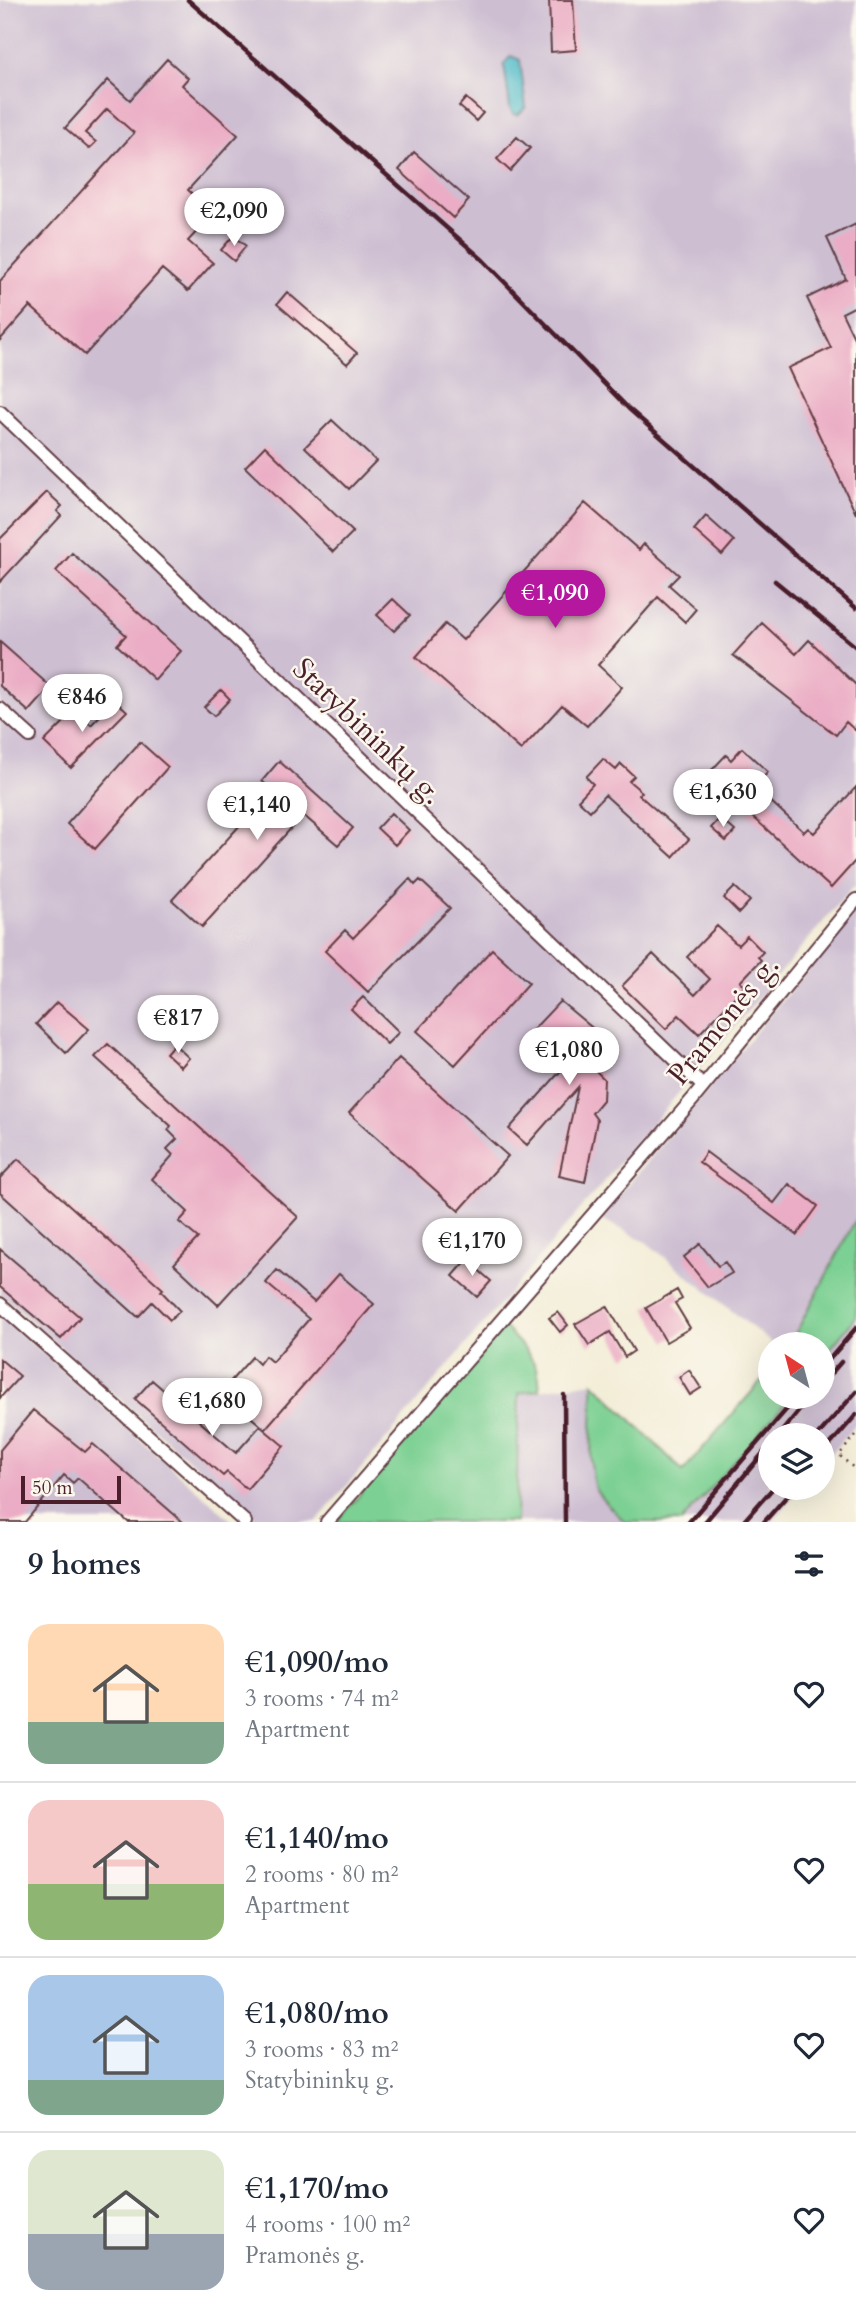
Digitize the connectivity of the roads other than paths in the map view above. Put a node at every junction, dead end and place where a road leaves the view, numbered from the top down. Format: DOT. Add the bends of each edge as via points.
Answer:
graph roads {
  1 [pos="0,412"];
  2 [pos="0,709"];
  3 [pos="30,736"];
  4 [pos="856,900"];
  5 [pos="703,1086"];
  6 [pos="0,1304"];
  7 [pos="245,1522"];
  8 [pos="327,1522"];
  1 -- 5 [label="street, Statybininkų g."];
  2 -- 3 [label="street"];
  4 -- 5 [label="street, Pramonės g."];
  5 -- 8 [label="street, Pramonės g."];
  6 -- 7 [label="street"];
}
